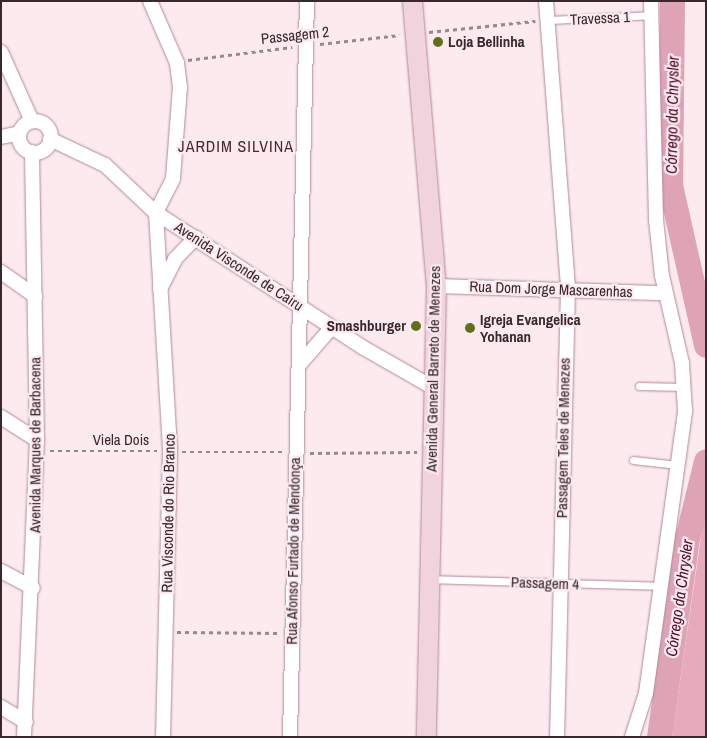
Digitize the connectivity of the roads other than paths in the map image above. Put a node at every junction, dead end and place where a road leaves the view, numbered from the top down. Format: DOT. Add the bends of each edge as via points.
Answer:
graph roads {
  1 [pos="150,1"];
  2 [pos="307,1"];
  3 [pos="412,1"];
  4 [pos="546,1"];
  5 [pos="651,8"];
  6 [pos="548,20"];
  7 [pos="1,52"];
  8 [pos="32,121"];
  9 [pos="20,133"];
  10 [pos="1,138"];
  11 [pos="50,139"];
  12 [pos="32,152"];
  13 [pos="156,213"];
  14 [pos="196,236"];
  15 [pos="1,272"];
  16 [pos="436,286"];
  17 [pos="568,289"];
  18 [pos="160,290"];
  19 [pos="666,293"];
  20 [pos="35,296"];
  21 [pos="301,306"];
  22 [pos="332,327"];
  23 [pos="299,366"];
  24 [pos="639,386"];
  25 [pos="685,387"];
  26 [pos="434,388"];
  27 [pos="1,417"];
  28 [pos="36,445"];
  29 [pos="633,460"];
  30 [pos="679,465"];
  31 [pos="1,571"];
  32 [pos="428,579"];
  33 [pos="561,583"];
  34 [pos="663,586"];
  35 [pos="33,588"];
  36 [pos="1,707"];
  37 [pos="26,722"];
  38 [pos="24,737"];
  39 [pos="163,737"];
  40 [pos="290,737"];
  41 [pos="426,737"];
  42 [pos="557,737"];
  43 [pos="632,737"];
  1 -- 13 [label="street" via="177,63 173,179"];
  2 -- 21 [label="street, Rua Afonso Furtado de Mendonça"];
  3 -- 16 [label="main road, Avenida General Barreto de Menezes"];
  4 -- 6 [label="street, Passagem Teles de Menezes"];
  5 -- 6 [label="lane, Travessa 1"];
  5 -- 19 [label="street" via="653,162"];
  6 -- 17 [label="street, Passagem Teles de Menezes"];
  7 -- 8 [label="street"];
  8 -- 9 [label="street"];
  8 -- 11 [label="street" via="44,124"];
  9 -- 10 [label="street"];
  9 -- 12 [label="street" via="20,143"];
  11 -- 12 [label="street" via="42,151"];
  11 -- 13 [label="street, Avenida Visconde de Cairu" via="105,165"];
  12 -- 20 [label="street, Avenida Marques de Barbacena"];
  13 -- 14 [label="street, Avenida Visconde de Cairu"];
  13 -- 18 [label="street, Rua Visconde do Rio Branco"];
  14 -- 18 [label="street, Rua Visconde do Rio Branco" via="175,259"];
  14 -- 21 [label="street, Avenida Visconde de Cairu"];
  15 -- 20 [label="street"];
  16 -- 17 [label="street, Rua Dom Jorge Mascarenhas"];
  16 -- 26 [label="main road, Avenida General Barreto de Menezes"];
  17 -- 19 [label="street, Rua Dom Jorge Mascarenhas"];
  17 -- 33 [label="street, Passagem Teles de Menezes"];
  18 -- 39 [label="street, Rua Visconde do Rio Branco" via="170,452"];
  19 -- 25 [label="street"];
  20 -- 28 [label="street, Avenida Marques de Barbacena"];
  21 -- 22 [label="street, Avenida Visconde de Cairu"];
  21 -- 23 [label="street, Rua Afonso Furtado de Mendonça"];
  22 -- 23 [label="street"];
  22 -- 26 [label="street, Avenida Visconde de Cairu"];
  23 -- 40 [label="street, Rua Afonso Furtado de Mendonça"];
  24 -- 25 [label="lane"];
  25 -- 30 [label="street"];
  26 -- 32 [label="main road, Avenida General Barreto de Menezes"];
  27 -- 28 [label="street"];
  28 -- 35 [label="street, Avenida Marques de Barbacena"];
  29 -- 30 [label="lane"];
  30 -- 34 [label="street"];
  31 -- 35 [label="street"];
  32 -- 33 [label="lane, Passagem 4"];
  32 -- 41 [label="main road, Avenida General Barreto de Menezes"];
  33 -- 34 [label="lane, Passagem 4"];
  33 -- 42 [label="street, Passagem Teles de Menezes"];
  34 -- 43 [label="street" via="640,718"];
  35 -- 37 [label="street, Avenida Marques de Barbacena"];
  36 -- 37 [label="street"];
  37 -- 38 [label="street, Avenida Marques de Barbacena"];
}
